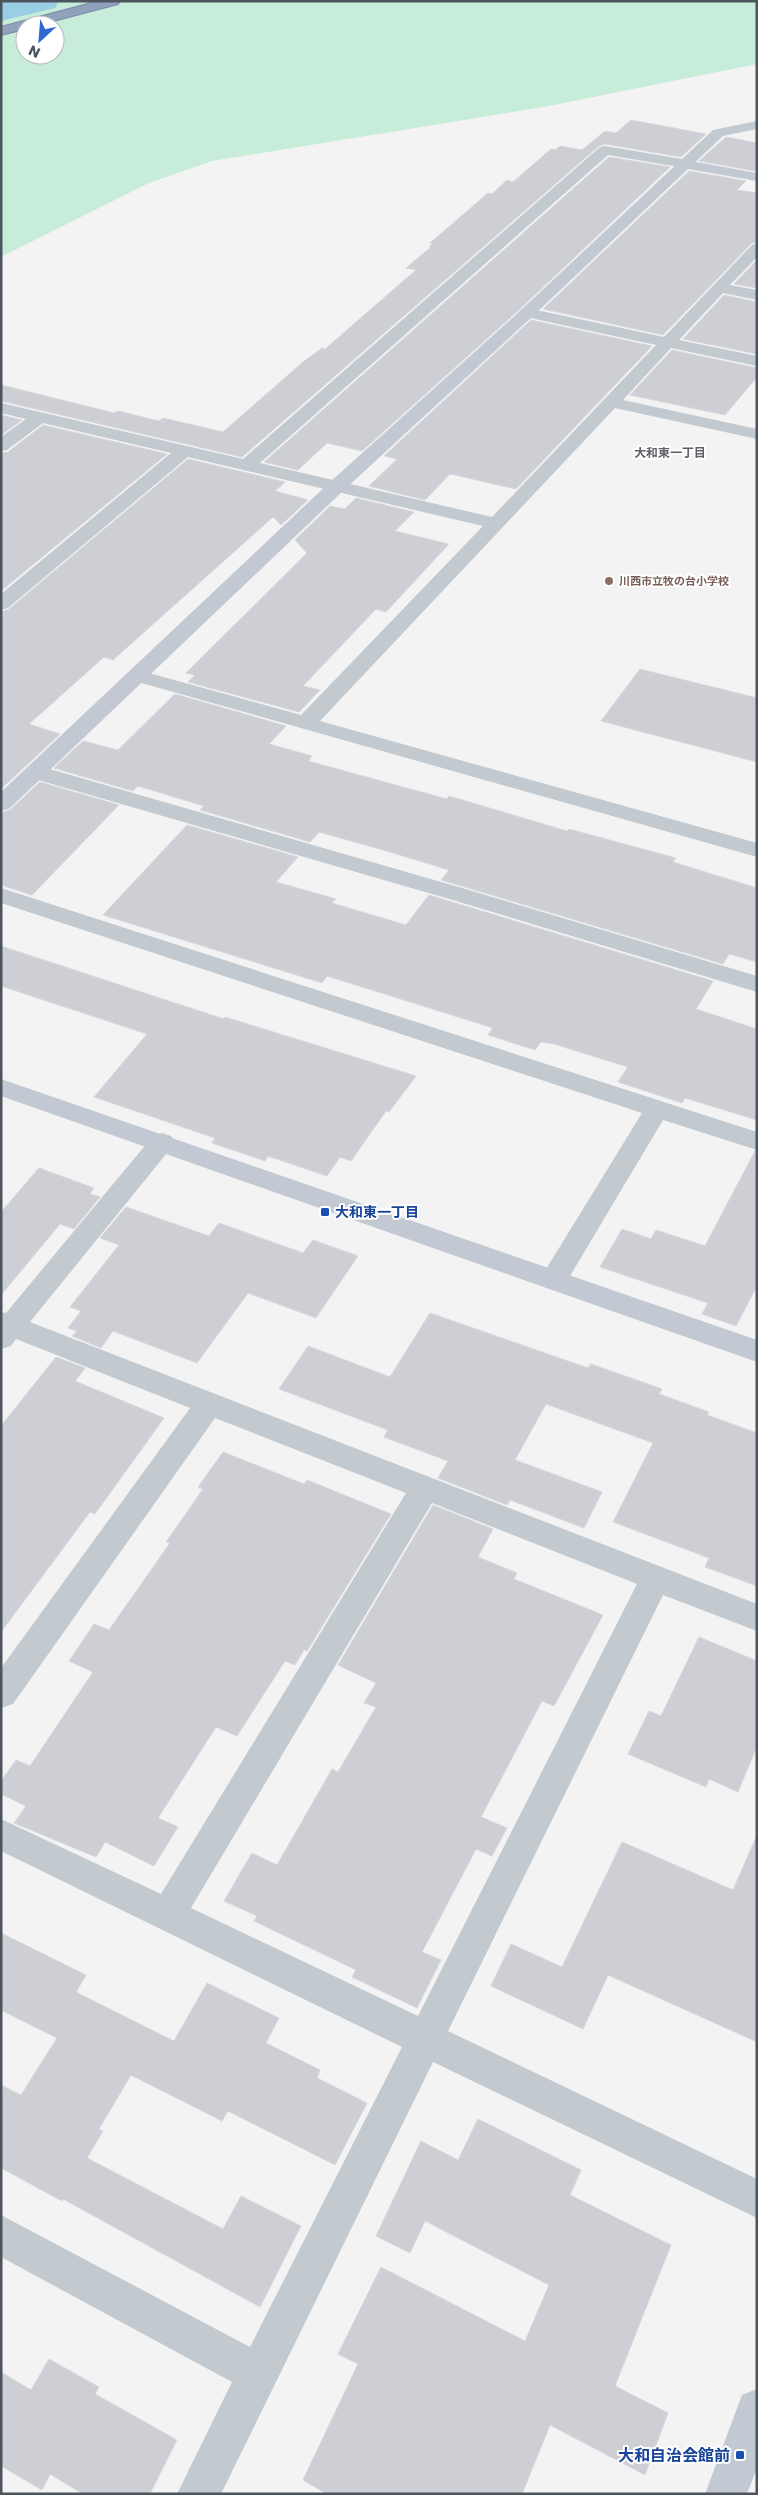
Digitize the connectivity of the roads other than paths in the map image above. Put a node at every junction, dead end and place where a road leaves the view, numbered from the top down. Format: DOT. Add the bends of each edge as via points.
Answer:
graph roads {
  1 [pos="114,1"];
  2 [pos="1,31"];
  3 [pos="756,125"];
  4 [pos="684,164"];
  5 [pos="757,177"];
  6 [pos="757,248"];
  7 [pos="719,288"];
  8 [pos="757,295"];
  9 [pos="527,313"];
  10 [pos="667,342"];
  11 [pos="757,361"];
  12 [pos="610,402"];
  13 [pos="1,408"];
  14 [pos="40,417"];
  15 [pos="757,434"];
  16 [pos="1,446"];
  17 [pos="184,451"];
  18 [pos="247,465"];
  19 [pos="337,486"];
  20 [pos="495,523"];
  21 [pos="1,604"];
  22 [pos="138,676"];
  23 [pos="306,723"];
  24 [pos="36,772"];
  25 [pos="1,804"];
  26 [pos="757,850"];
  27 [pos="1,895"];
  28 [pos="757,984"];
  29 [pos="1,1087"];
  30 [pos="658,1109"];
  31 [pos="757,1141"];
  32 [pos="162,1142"];
  33 [pos="554,1279"];
  34 [pos="4,1329"];
  35 [pos="757,1351"];
  36 [pos="210,1402"];
  37 [pos="425,1488"];
  38 [pos="656,1578"];
  39 [pos="757,1618"];
  40 [pos="1,1694"];
  41 [pos="1,1834"];
  42 [pos="168,1915"];
  43 [pos="425,2039"];
  44 [pos="757,2200"];
  45 [pos="1,2235"];
  46 [pos="258,2374"];
  47 [pos="757,2410"];
  48 [pos="198,2494"];
  49 [pos="726,2494"];
  1 -- 2 [label="highway"];
  3 -- 4 [label="street" via="718,134"];
  4 -- 5 [label="street"];
  4 -- 9 [label="street"];
  4 -- 18 [label="street" via="605,150"];
  6 -- 7 [label="street"];
  7 -- 8 [label="street"];
  7 -- 10 [label="street"];
  9 -- 10 [label="street"];
  9 -- 19 [label="street"];
  10 -- 11 [label="street"];
  10 -- 12 [label="street"];
  12 -- 15 [label="street"];
  12 -- 20 [label="street"];
  13 -- 14 [label="street"];
  14 -- 16 [label="street"];
  14 -- 17 [label="street"];
  17 -- 18 [label="street"];
  17 -- 21 [label="street"];
  18 -- 19 [label="street"];
  19 -- 20 [label="street"];
  19 -- 22 [label="street"];
  20 -- 23 [label="street"];
  22 -- 23 [label="street"];
  22 -- 24 [label="street"];
  23 -- 26 [label="street"];
  24 -- 25 [label="street"];
  24 -- 28 [label="street"];
  27 -- 30 [label="street"];
  29 -- 32 [label="street"];
  30 -- 31 [label="street"];
  30 -- 33 [label="street"];
  32 -- 33 [label="street"];
  32 -- 34 [label="street"];
  33 -- 35 [label="street"];
  34 -- 36 [label="street"];
  36 -- 37 [label="street"];
  36 -- 40 [label="street"];
  37 -- 38 [label="street"];
  37 -- 42 [label="street"];
  38 -- 39 [label="street"];
  38 -- 43 [label="street"];
  41 -- 42 [label="street"];
  42 -- 43 [label="street"];
  43 -- 44 [label="street"];
  43 -- 46 [label="street"];
  45 -- 46 [label="street"];
  46 -- 48 [label="street"];
  47 -- 49 [label="street"];
}
